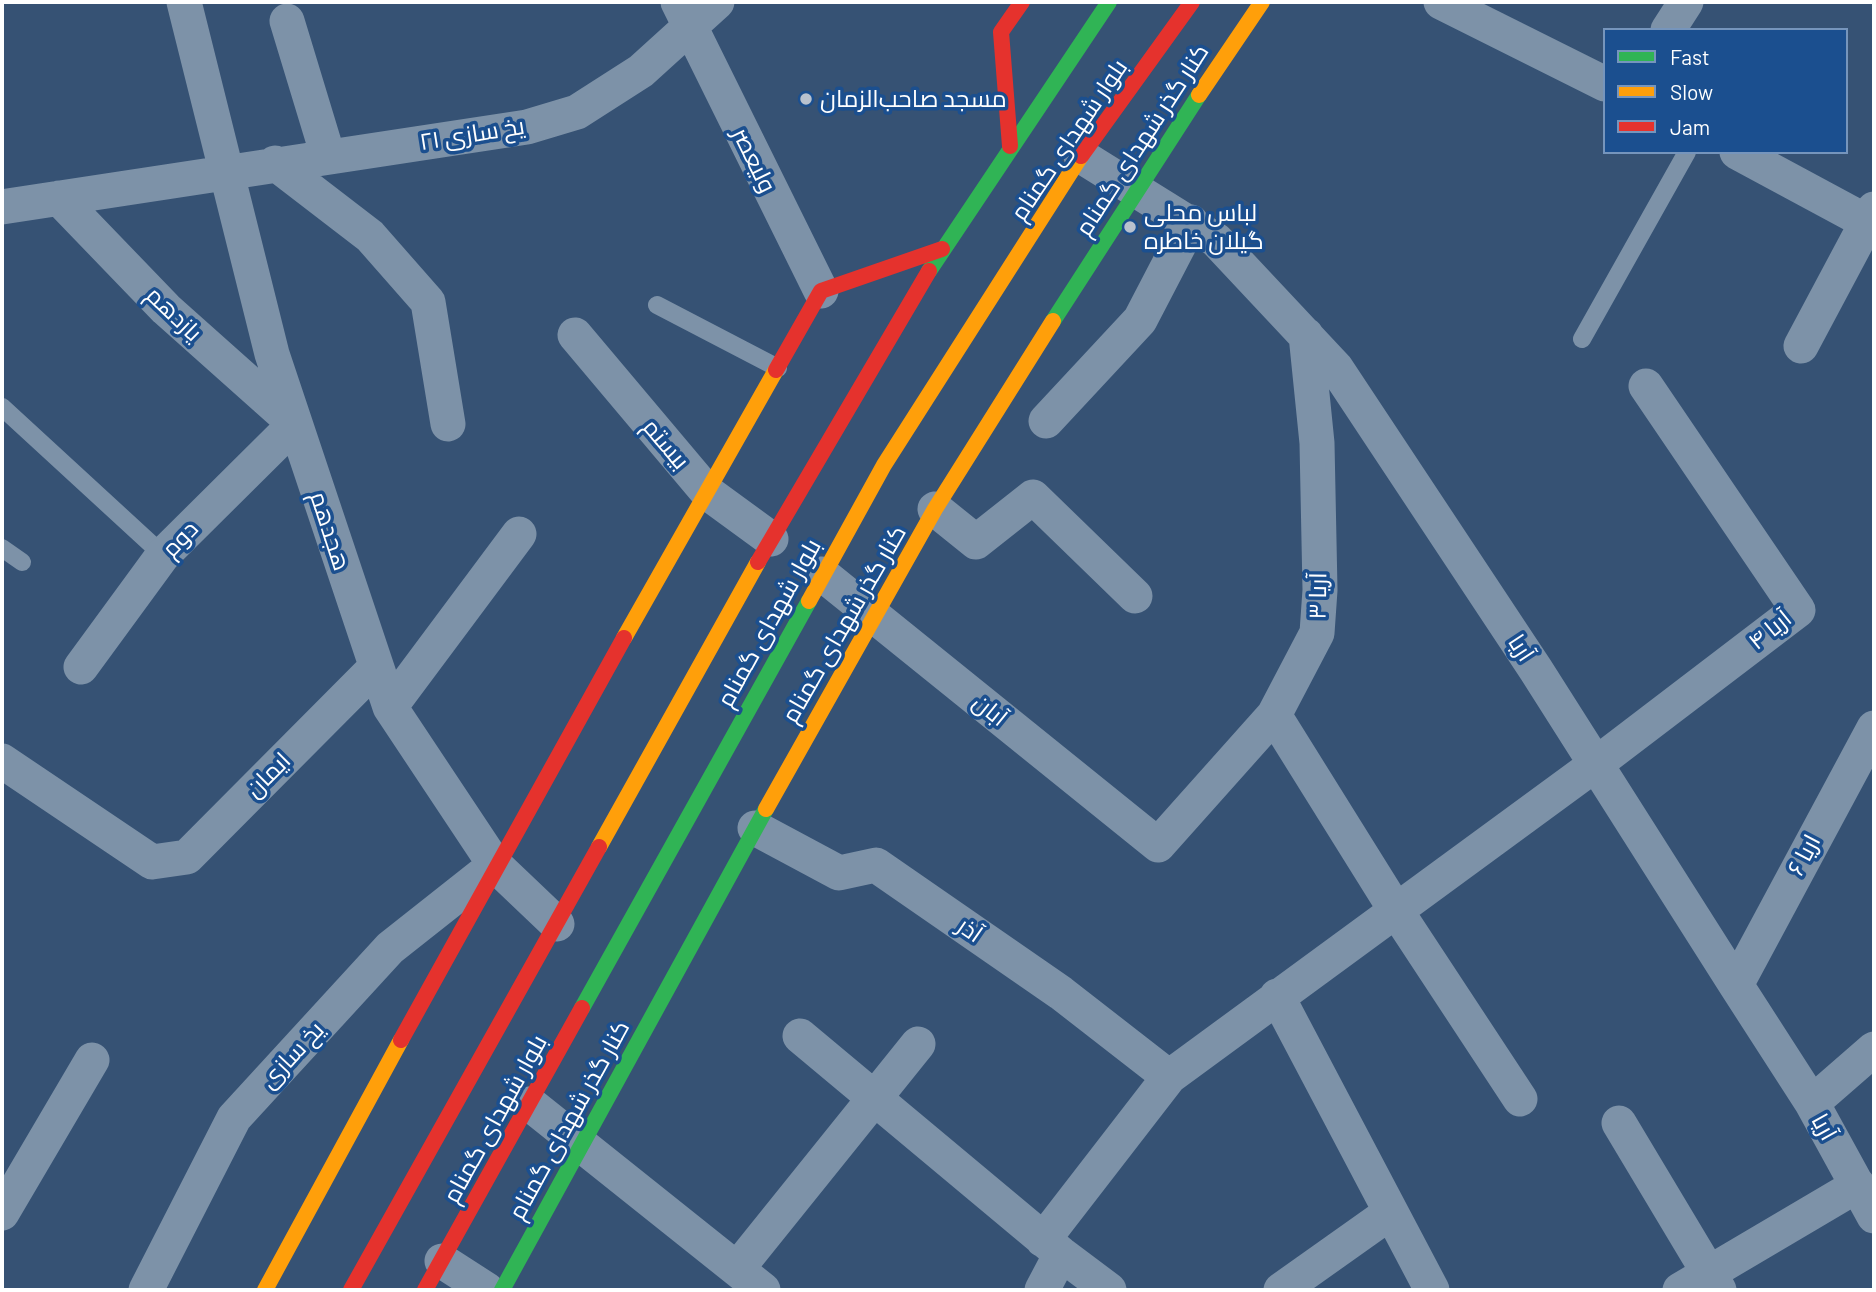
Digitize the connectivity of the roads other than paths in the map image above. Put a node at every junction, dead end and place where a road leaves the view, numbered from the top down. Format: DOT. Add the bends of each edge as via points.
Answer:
graph roads {
  1 [pos="184,2"];
  2 [pos="717,2"];
  3 [pos="1022,2"];
  4 [pos="1109,2"];
  5 [pos="1192,2"];
  6 [pos="1262,2"];
  7 [pos="1441,2"];
  8 [pos="1686,2"];
  9 [pos="684,14"];
  10 [pos="287,21"];
  11 [pos="1669,28"];
  12 [pos="1603,83"];
  13 [pos="1010,146"];
  14 [pos="1686,154"];
  15 [pos="1741,154"];
  16 [pos="328,156"];
  17 [pos="1081,156"];
  18 [pos="275,163"];
  19 [pos="225,171"];
  20 [pos="1135,190"];
  21 [pos="59,198"];
  22 [pos="2,207"];
  23 [pos="1871,215"];
  24 [pos="1191,222"];
  25 [pos="942,249"];
  26 [pos="821,291"];
  27 [pos="657,305"];
  28 [pos="575,335"];
  29 [pos="1306,335"];
  30 [pos="1582,339"];
  31 [pos="1801,346"];
  32 [pos="778,368"];
  33 [pos="1646,386"];
  34 [pos="2,407"];
  35 [pos="1046,421"];
  36 [pos="295,424"];
  37 [pos="448,424"];
  38 [pos="708,493"];
  39 [pos="935,509"];
  40 [pos="519,534"];
  41 [pos="771,539"];
  42 [pos="2,548"];
  43 [pos="163,555"];
  44 [pos="22,562"];
  45 [pos="822,574"];
  46 [pos="1135,596"];
  47 [pos="873,615"];
  48 [pos="81,667"];
  49 [pos="374,668"];
  50 [pos="390,707"];
  51 [pos="1274,715"];
  52 [pos="1874,728"];
  53 [pos="2,761"];
  54 [pos="1596,764"];
  55 [pos="755,828"];
  56 [pos="1158,845"];
  57 [pos="495,865"];
  58 [pos="1395,909"];
  59 [pos="557,924"];
  60 [pos="1736,985"];
  61 [pos="1277,996"];
  62 [pos="800,1036"];
  63 [pos="918,1044"];
  64 [pos="1874,1049"];
  65 [pos="92,1060"];
  66 [pos="1169,1077"];
  67 [pos="875,1098"];
  68 [pos="1520,1099"];
  69 [pos="1812,1103"];
  70 [pos="530,1104"];
  71 [pos="1619,1123"];
  72 [pos="581,1144"];
  73 [pos="1858,1185"];
  74 [pos="1391,1212"];
  75 [pos="2,1213"];
  76 [pos="1874,1216"];
  77 [pos="1052,1247"];
  78 [pos="434,1275"];
  79 [pos="750,1280"];
  80 [pos="1702,1285"];
  81 [pos="146,1290"];
  82 [pos="265,1290"];
  83 [pos="351,1290"];
  84 [pos="486,1290"];
  85 [pos="502,1290"];
  86 [pos="1042,1290"];
  87 [pos="1109,1290"];
  88 [pos="1281,1290"];
  89 [pos="1432,1290"];
  1 -- 19 [label="street, هجدهم"];
  2 -- 9 [label="street, یخ سازی ۲۱"];
  3 -- 13 [label="main road" via="1001,32"];
  4 -- 13 [label="main road, بلوار شهدای گمنام"];
  5 -- 17 [label="main road, بلوار شهدای گمنام"];
  6 -- 20 [label="main road, کنار گذر شهدای گمنام"];
  7 -- 12 [label="street"];
  8 -- 11 [label="street"];
  9 -- 16 [label="street, یخ سازی ۲۱" via="641,71 577,112 527,127"];
  9 -- 26 [label="street, ولیعصر"];
  10 -- 16 [label="street"];
  13 -- 25 [label="main road, بلوار شهدای گمنام"];
  14 -- 30 [label="lane"];
  15 -- 23 [label="street"];
  16 -- 18 [label="street, یخ سازی ۲۱"];
  17 -- 20 [label="street, آریا"];
  17 -- 45 [label="main road, بلوار شهدای گمنام" via="897,444"];
  18 -- 19 [label="street, یخ سازی ۲۱"];
  18 -- 37 [label="street" via="370,236 428,303"];
  19 -- 21 [label="street, یخ سازی ۲۱"];
  19 -- 36 [label="street, هجدهم" via="272,354"];
  20 -- 24 [label="street, آریا"];
  20 -- 39 [label="main road, کنار گذر شهدای گمنام"];
  21 -- 22 [label="street, یخ سازی ۲۱"];
  21 -- 36 [label="street, یازدهم" via="166,309"];
  23 -- 31 [label="street"];
  24 -- 29 [label="street, آریا" via="1216,240"];
  24 -- 35 [label="street" via="1140,320"];
  25 -- 26 [label="main road"];
  25 -- 41 [label="main road, بلوار شهدای گمنام"];
  26 -- 32 [label="main road"];
  27 -- 32 [label="lane"];
  28 -- 38 [label="street, بیستم"];
  29 -- 51 [label="street, آریا ۳" via="1317,443 1317,633"];
  29 -- 54 [label="street, آریا" via="1336,368"];
  32 -- 38 [label="main road"];
  33 -- 54 [label="street, آریا ۴" via="1798,610"];
  34 -- 43 [label="lane"];
  36 -- 43 [label="street, دوم"];
  36 -- 49 [label="street, هجدهم"];
  38 -- 41 [label="street, بیستم"];
  38 -- 57 [label="main road"];
  39 -- 46 [label="street" via="976,542 1032,497"];
  39 -- 47 [label="main road, کنار گذر شهدای گمنام"];
  40 -- 50 [label="street"];
  41 -- 59 [label="main road, بلوار شهدای گمنام"];
  42 -- 44 [label="lane"];
  43 -- 48 [label="street, دوم"];
  45 -- 47 [label="street, آبان"];
  45 -- 70 [label="main road, بلوار شهدای گمنام"];
  47 -- 55 [label="main road, کنار گذر شهدای گمنام"];
  47 -- 56 [label="street, آبان"];
  49 -- 50 [label="street, هجدهم"];
  49 -- 53 [label="street, ایمان" via="187,858 152,862"];
  50 -- 57 [label="street, هجدهم"];
  51 -- 56 [label="street, آریا ۳"];
  51 -- 58 [label="street"];
  52 -- 60 [label="street, اریا ۶"];
  54 -- 58 [label="street"];
  54 -- 60 [label="street, آریا"];
  55 -- 66 [label="street, آذر" via="839,873 876,865 1060,993"];
  55 -- 72 [label="main road, کنار گذر شهدای گمنام"];
  57 -- 59 [label="street, هجدهم"];
  57 -- 81 [label="street, یخ سازی" via="390,948 234,1118"];
  57 -- 82 [label="main road"];
  58 -- 61 [label="street"];
  58 -- 68 [label="street"];
  59 -- 83 [label="main road, بلوار شهدای گمنام"];
  60 -- 69 [label="street, آریا"];
  61 -- 66 [label="street"];
  61 -- 74 [label="street"];
  62 -- 67 [label="street"];
  63 -- 67 [label="street"];
  64 -- 69 [label="street"];
  65 -- 75 [label="street"];
  66 -- 77 [label="street"];
  67 -- 77 [label="street"];
  67 -- 79 [label="street"];
  69 -- 73 [label="street, آریا"];
  70 -- 72 [label="street"];
  70 -- 78 [label="main road, بلوار شهدای گمنام"];
  71 -- 80 [label="street"];
  72 -- 79 [label="street"];
  72 -- 85 [label="main road, کنار گذر شهدای گمنام"];
  73 -- 76 [label="street, آریا"];
  73 -- 80 [label="street"];
  74 -- 88 [label="street"];
  74 -- 89 [label="street"];
  77 -- 86 [label="street"];
  77 -- 87 [label="street"];
  78 -- 84 [label="street"];
}
